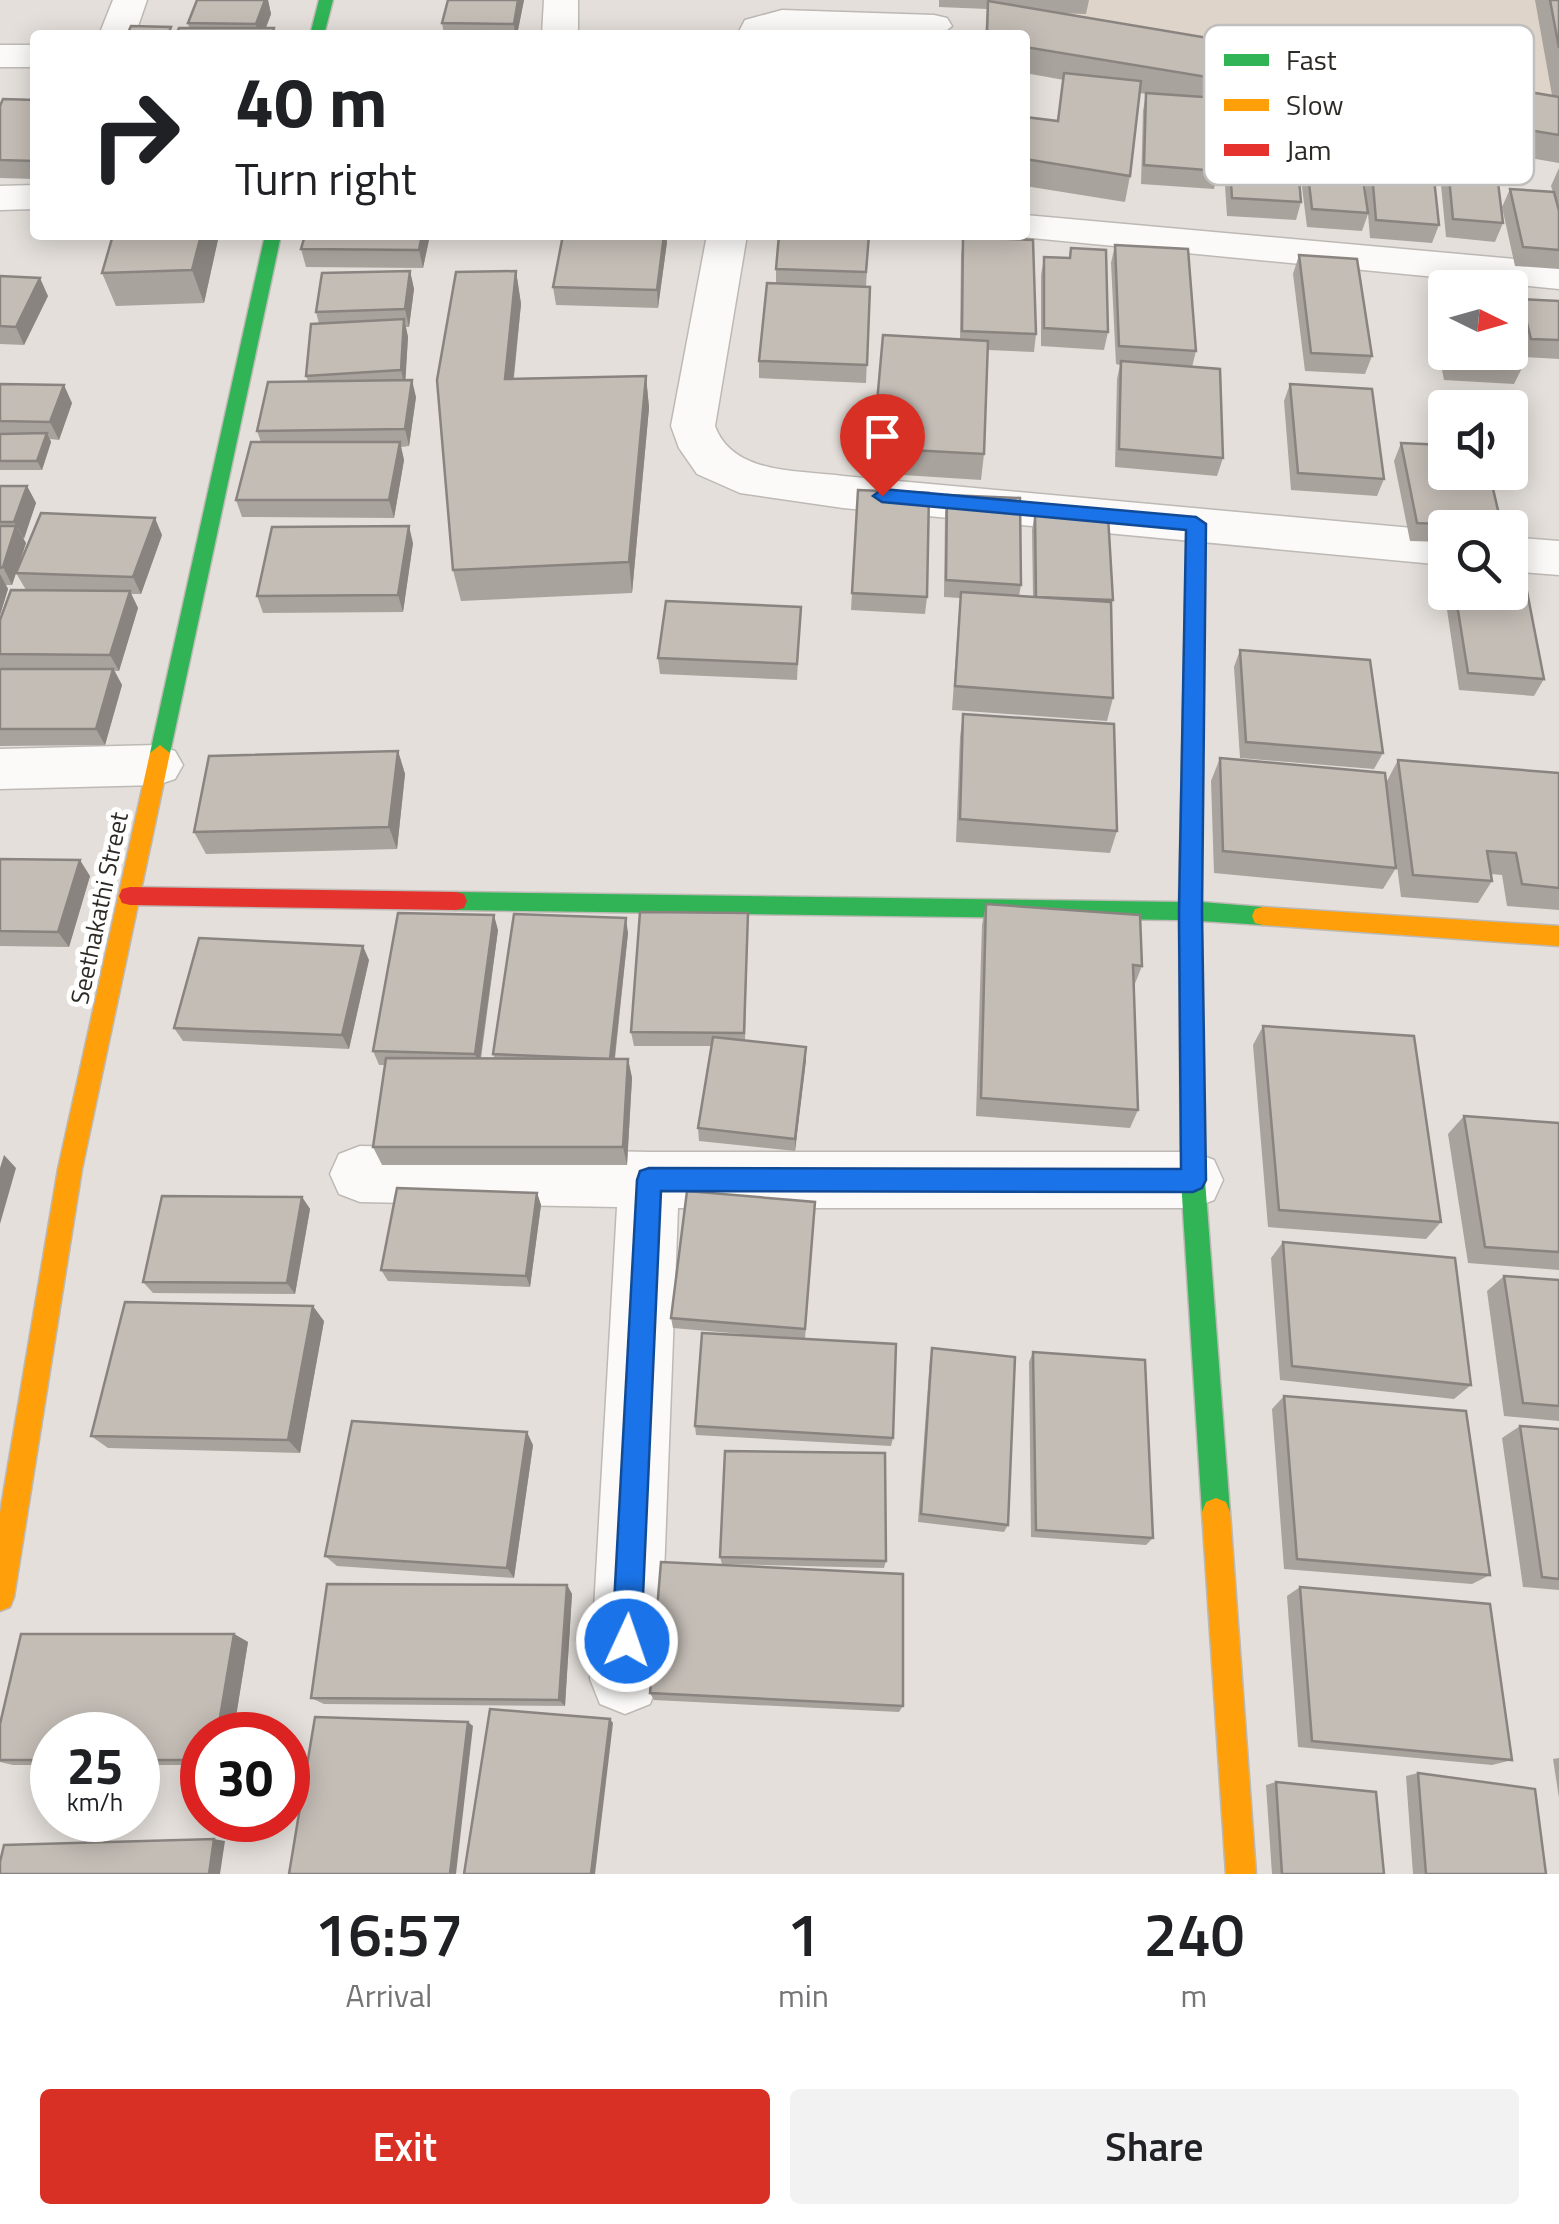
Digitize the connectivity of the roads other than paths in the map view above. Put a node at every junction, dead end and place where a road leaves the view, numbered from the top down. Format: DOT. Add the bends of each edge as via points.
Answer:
graph roads {
  1 [pos="130,0"];
  2 [pos="326,0"];
  3 [pos="561,0"];
  4 [pos="934,26"];
  5 [pos="119,30"];
  6 [pos="318,30"];
  7 [pos="560,30"];
  8 [pos="760,30"];
  9 [pos="0,56"];
  10 [pos="30,56"];
  11 [pos="30,197"];
  12 [pos="0,198"];
  13 [pos="1030,227"];
  14 [pos="272,240"];
  15 [pos="726,240"];
  16 [pos="1559,276"];
  17 [pos="1196,524"];
  18 [pos="1428,546"];
  19 [pos="1528,555"];
  20 [pos="1559,558"];
  21 [pos="158,765"];
  22 [pos="0,769"];
  23 [pos="130,896"];
  24 [pos="1190,911"];
  25 [pos="1559,936"];
  26 [pos="360,1174"];
  27 [pos="649,1180"];
  28 [pos="1193,1180"];
  29 [pos="2,1577"];
  30 [pos="625,1679"];
  31 [pos="1241,1874"];
  1 -- 5 [label="street"];
  2 -- 6 [label="street"];
  3 -- 7 [label="street"];
  4 -- 8 [label="street" via="782,21"];
  9 -- 10 [label="street"];
  11 -- 12 [label="street"];
  13 -- 16 [label="street"];
  14 -- 21 [label="street, Seethakathi Street"];
  15 -- 17 [label="street" via="693,426 712,463 740,478 843,492"];
  17 -- 18 [label="street"];
  17 -- 24 [label="street"];
  19 -- 20 [label="street"];
  21 -- 22 [label="street"];
  21 -- 23 [label="street, Seethakathi Street"];
  23 -- 24 [label="street"];
  23 -- 29 [label="street, Seethakathi Street" via="70,1169"];
  24 -- 25 [label="street"];
  24 -- 28 [label="street"];
  26 -- 27 [label="street"];
  27 -- 28 [label="street"];
  27 -- 30 [label="street"];
  28 -- 31 [label="street"];
}
